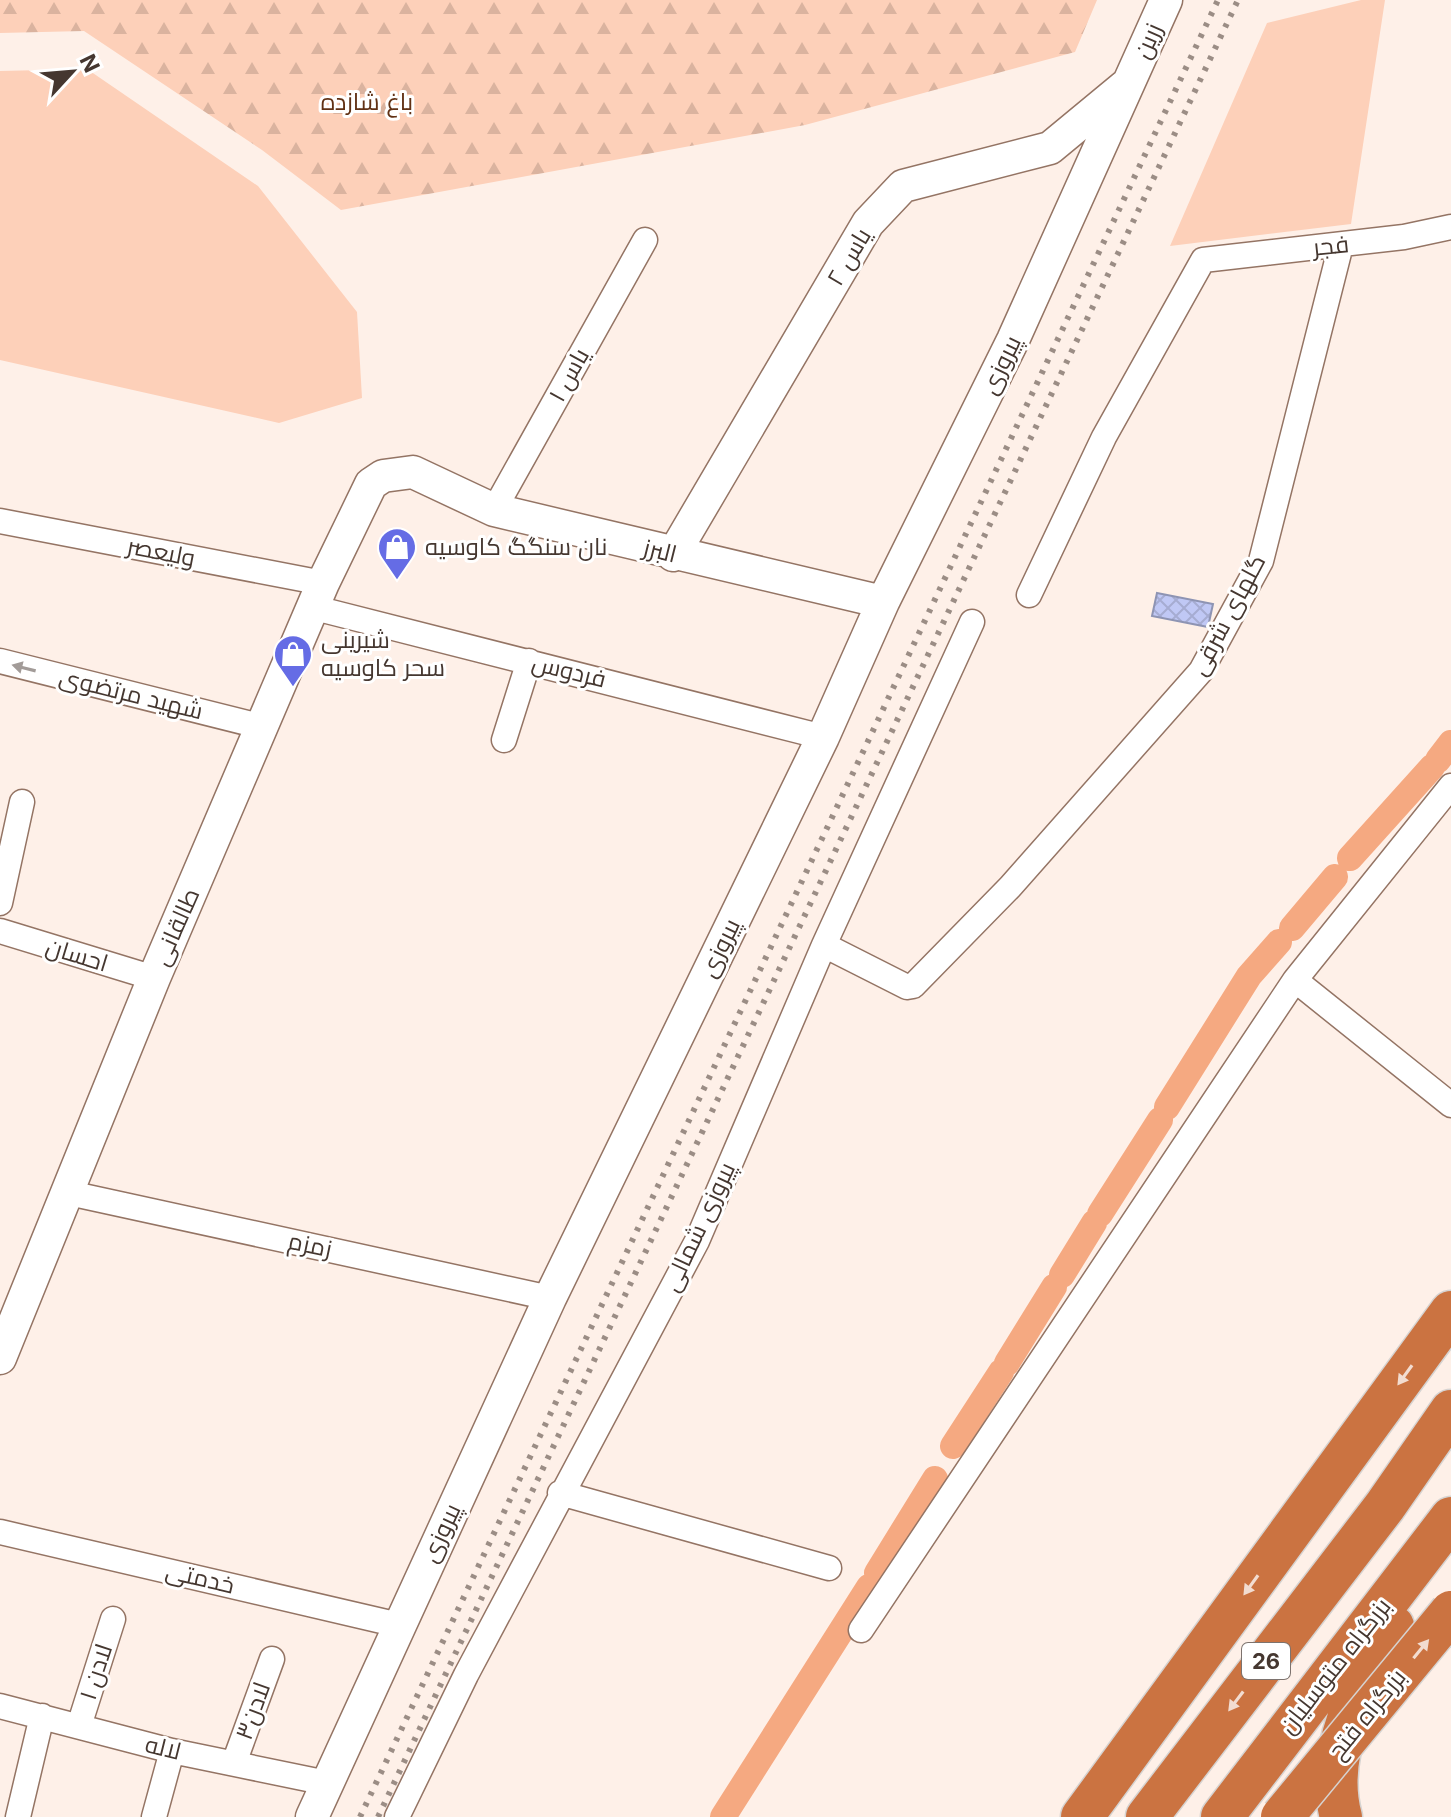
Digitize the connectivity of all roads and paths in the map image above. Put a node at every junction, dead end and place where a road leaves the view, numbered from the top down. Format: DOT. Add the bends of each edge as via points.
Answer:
graph roads {
  1 [pos="1166,0"];
  2 [pos="1130,81"];
  3 [pos="1451,227"];
  4 [pos="645,240"];
  5 [pos="1341,245"];
  6 [pos="361,501"];
  7 [pos="494,510"];
  8 [pos="0,521"];
  9 [pos="673,555"];
  10 [pos="1029,595"];
  11 [pos="319,596"];
  12 [pos="883,602"];
  13 [pos="972,622"];
  14 [pos="0,661"];
  15 [pos="529,661"];
  16 [pos="263,727"];
  17 [pos="823,737"];
  18 [pos="504,740"];
  19 [pos="1451,786"];
  20 [pos="22,802"];
  21 [pos="0,903"];
  22 [pos="0,931"];
  23 [pos="824,945"];
  24 [pos="154,978"];
  25 [pos="1295,980"];
  26 [pos="1451,1105"];
  27 [pos="69,1193"];
  28 [pos="550,1298"];
  29 [pos="1451,1312"];
  30 [pos="0,1358"];
  31 [pos="1451,1411"];
  32 [pos="560,1493"];
  33 [pos="1451,1519"];
  34 [pos="0,1532"];
  35 [pos="829,1568"];
  36 [pos="1451,1612"];
  37 [pos="113,1619"];
  38 [pos="399,1625"];
  39 [pos="861,1630"];
  40 [pos="272,1659"];
  41 [pos="0,1706"];
  42 [pos="42,1716"];
  43 [pos="79,1726"];
  44 [pos="172,1751"];
  45 [pos="234,1763"];
  46 [pos="327,1783"];
  47 [pos="18,1817"];
  48 [pos="154,1817"];
  49 [pos="312,1817"];
  50 [pos="397,1817"];
  51 [pos="1082,1817"];
  52 [pos="1147,1817"];
  53 [pos="1222,1817"];
  54 [pos="1282,1817"];
  55 [pos="1341,1817"];
  1 -- 2 [label="street, زرین"];
  2 -- 9 [label="street, یاس ۲" via="1050,148 903,186 868,223"];
  2 -- 12 [label="street, پیروزی" via="1013,340"];
  3 -- 5 [label="street, فجر"];
  4 -- 7 [label="street, یاس ۱"];
  5 -- 10 [label="street, فجر" via="1210,257 1198,266 1104,437"];
  5 -- 23 [label="street, گلهای شرقی" via="1261,561 1201,671 1010,887 917,982 907,987"];
  6 -- 7 [label="street, البرز" via="383,476 413,472"];
  6 -- 11 [label="street, طالقانی"];
  7 -- 9 [label="street, البرز"];
  8 -- 11 [label="street, ولیعصر"];
  9 -- 12 [label="street, البرز"];
  11 -- 15 [label="street, فردوس"];
  11 -- 16 [label="street, طالقانی"];
  12 -- 17 [label="street, پیروزی"];
  13 -- 23 [label="street, پیروزی شمالی"];
  16 -- 14 [label="street, شهید مرتضوی, one-way"];
  15 -- 17 [label="street, فردوس"];
  15 -- 18 [label="street"];
  16 -- 24 [label="street, طالقانی"];
  17 -- 28 [label="street, پیروزی"];
  19 -- 25 [label="street"];
  20 -- 21 [label="street"];
  22 -- 24 [label="street, احسان"];
  23 -- 32 [label="street, پیروزی شمالی" via="697,1241"];
  24 -- 27 [label="street, طالقانی"];
  25 -- 26 [label="street"];
  25 -- 39 [label="street"];
  27 -- 28 [label="street, زمزم"];
  27 -- 30 [label="street, طالقانی"];
  28 -- 38 [label="street, پیروزی"];
  29 -- 51 [label="highway, one-way"];
  31 -- 52 [label="highway, 26, one-way" via="1385,1506"];
  32 -- 35 [label="street"];
  32 -- 50 [label="street, پیروزی شمالی"];
  33 -- 53 [label="highway, بزرگراه متوسلیان / 26"];
  33 -- 55 [label="highway" via="1358,1689 1336,1772"];
  34 -- 38 [label="street, خدمتی"];
  54 -- 36 [label="highway, بزرگراه فتح, one-way, bridge"];
  37 -- 43 [label="street, لادن ۱"];
  38 -- 46 [label="street, پیروزی"];
  40 -- 45 [label="street, لادن۳"];
  41 -- 42 [label="street, لاله"];
  42 -- 43 [label="street, لاله"];
  42 -- 47 [label="street"];
  43 -- 44 [label="street, لاله"];
  44 -- 45 [label="street, لاله"];
  44 -- 48 [label="street"];
  45 -- 46 [label="street, لاله"];
  46 -- 49 [label="street, پیروزی"];
}
